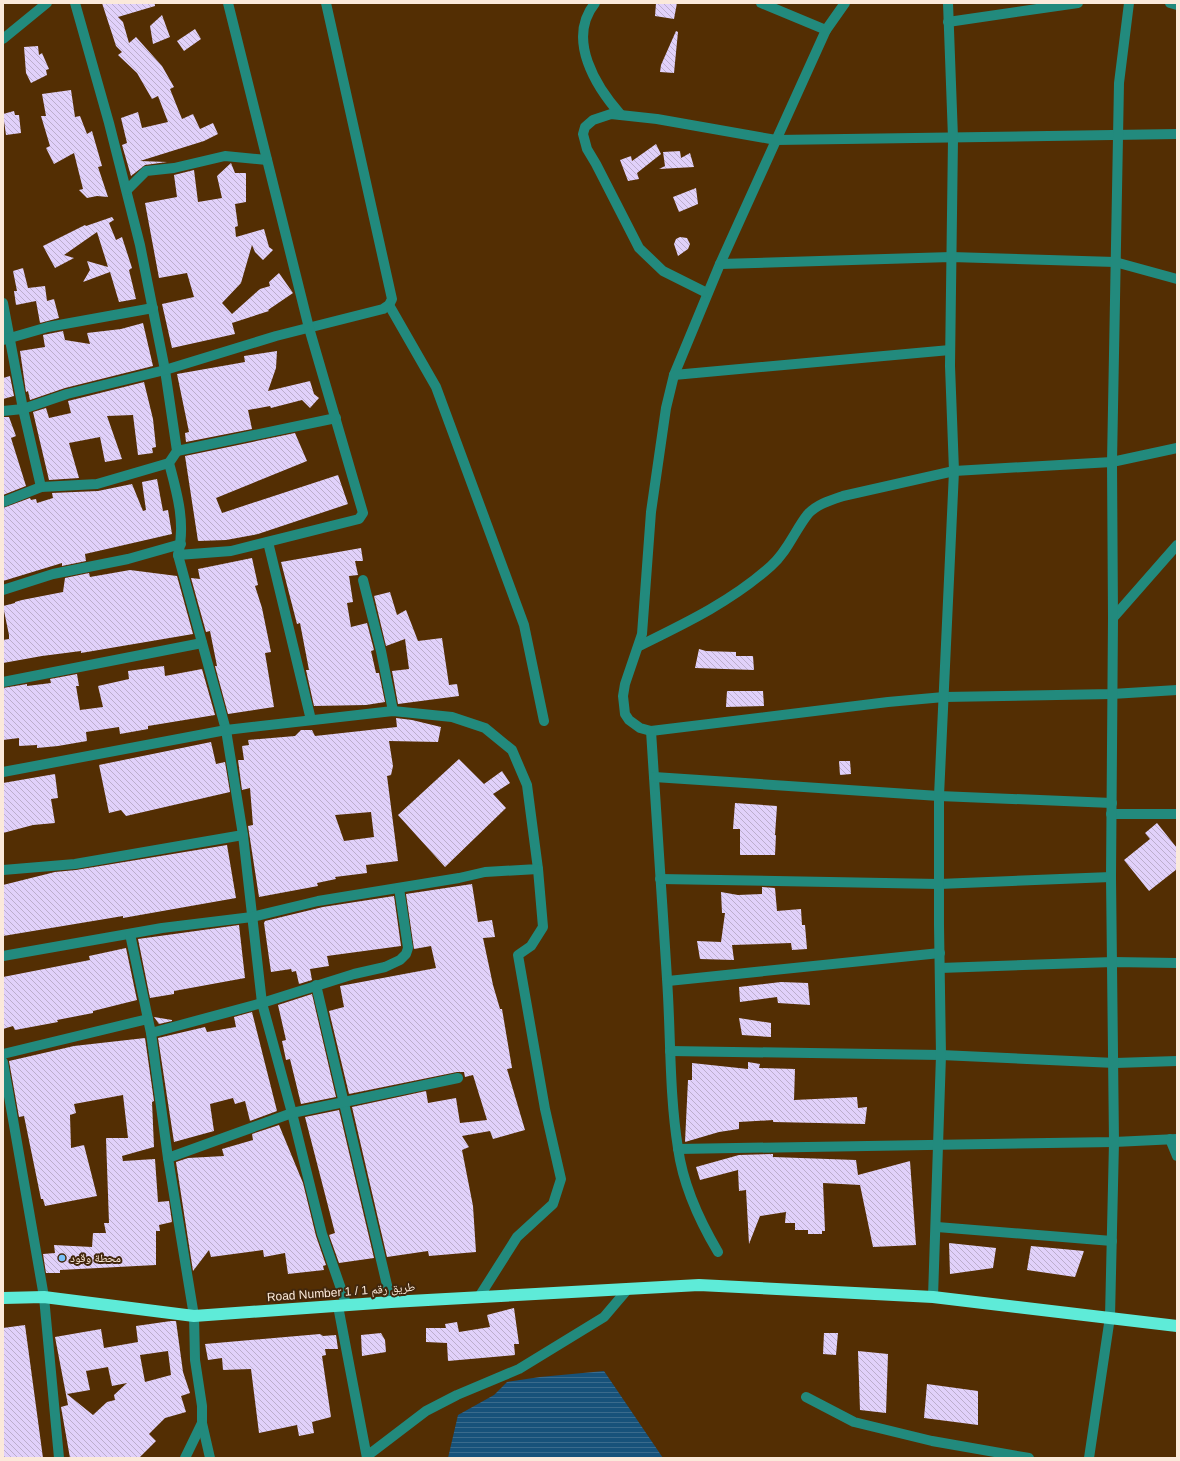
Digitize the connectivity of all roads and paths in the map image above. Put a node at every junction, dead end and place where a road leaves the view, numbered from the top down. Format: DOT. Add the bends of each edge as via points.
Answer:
graph roads {
  1 [pos="47,3"];
  2 [pos="75,3"];
  3 [pos="228,3"];
  4 [pos="326,3"];
  5 [pos="595,3"];
  6 [pos="761,3"];
  7 [pos="845,3"];
  8 [pos="948,3"];
  9 [pos="1078,3"];
  10 [pos="1129,3"];
  11 [pos="1170,3"];
  12 [pos="1177,5"];
  13 [pos="948,22"];
  14 [pos="826,30"];
  15 [pos="3,39"];
  16 [pos="621,116"];
  17 [pos="1118,134"];
  18 [pos="1177,134"];
  19 [pos="953,138"];
  20 [pos="776,140"];
  21 [pos="267,160"];
  22 [pos="127,190"];
  23 [pos="951,257"];
  24 [pos="1115,262"];
  25 [pos="720,264"];
  26 [pos="1177,279"];
  27 [pos="707,293"];
  28 [pos="3,303"];
  29 [pos="389,305"];
  30 [pos="153,308"];
  31 [pos="309,328"];
  32 [pos="7,339"];
  33 [pos="950,350"];
  34 [pos="165,370"];
  35 [pos="674,375"];
  36 [pos="23,409"];
  37 [pos="3,411"];
  38 [pos="336,418"];
  39 [pos="1177,448"];
  40 [pos="177,451"];
  41 [pos="1112,462"];
  42 [pos="169,463"];
  43 [pos="954,471"];
  44 [pos="41,487"];
  45 [pos="3,502"];
  46 [pos="268,542"];
  47 [pos="181,544"];
  48 [pos="1177,545"];
  49 [pos="178,555"];
  50 [pos="363,580"];
  51 [pos="3,590"];
  52 [pos="1113,618"];
  53 [pos="202,644"];
  54 [pos="639,646"];
  55 [pos="3,682"];
  56 [pos="1177,690"];
  57 [pos="1112,694"];
  58 [pos="944,697"];
  59 [pos="393,711"];
  60 [pos="311,720"];
  61 [pos="544,721"];
  62 [pos="226,730"];
  63 [pos="650,731"];
  64 [pos="3,772"];
  65 [pos="654,777"];
  66 [pos="939,796"];
  67 [pos="1112,803"];
  68 [pos="1111,814"];
  69 [pos="1177,814"];
  70 [pos="242,835"];
  71 [pos="538,869"];
  72 [pos="3,870"];
  73 [pos="1111,877"];
  74 [pos="660,879"];
  75 [pos="938,884"];
  76 [pos="399,888"];
  77 [pos="252,917"];
  78 [pos="130,934"];
  79 [pos="940,953"];
  80 [pos="3,956"];
  81 [pos="1113,962"];
  82 [pos="1177,962"];
  83 [pos="940,968"];
  84 [pos="668,980"];
  85 [pos="316,985"];
  86 [pos="262,1003"];
  87 [pos="148,1019"];
  88 [pos="151,1033"];
  89 [pos="670,1051"];
  90 [pos="3,1054"];
  91 [pos="941,1055"];
  92 [pos="1177,1061"];
  93 [pos="3,1062"];
  94 [pos="1115,1062"];
  95 [pos="458,1078"];
  96 [pos="345,1103"];
  97 [pos="292,1113"];
  98 [pos="1174,1139"];
  99 [pos="1114,1142"];
  100 [pos="939,1144"];
  101 [pos="678,1149"];
  102 [pos="1177,1156"];
  103 [pos="168,1158"];
  104 [pos="937,1227"];
  105 [pos="1112,1241"];
  106 [pos="718,1252"];
  107 [pos="627,1290"];
  108 [pos="44,1297"];
  109 [pos="478,1297"];
  110 [pos="933,1297"];
  111 [pos="3,1298"];
  112 [pos="391,1302"];
  113 [pos="342,1306"];
  114 [pos="194,1316"];
  115 [pos="1110,1317"];
  116 [pos="1177,1326"];
  117 [pos="806,1397"];
  118 [pos="202,1423"];
  119 [pos="367,1457"];
  120 [pos="59,1458"];
  121 [pos="185,1458"];
  122 [pos="210,1458"];
  123 [pos="1028,1458"];
  124 [pos="1089,1458"];
  1 -- 15 [label="street"];
  2 -- 22 [label="street"];
  3 -- 21 [label="street"];
  4 -- 29 [label="street" via="392,299"];
  5 -- 16 [label="street" via="587,13 584,36 589,67 599,88"];
  6 -- 14 [label="street"];
  7 -- 14 [label="street"];
  8 -- 13 [label="street"];
  9 -- 13 [label="street"];
  10 -- 17 [label="street" via="1119,83"];
  11 -- 12 [label="street"];
  13 -- 19 [label="street"];
  14 -- 20 [label="street"];
  16 -- 20 [label="street" via="657,119"];
  16 -- 27 [label="street" via="601,116 588,123 583,134 587,149 639,248 663,271"];
  17 -- 18 [label="street"];
  17 -- 19 [label="street"];
  17 -- 24 [label="street"];
  19 -- 20 [label="street"];
  19 -- 23 [label="street"];
  20 -- 25 [label="street"];
  21 -- 22 [label="street" via="225,156 174,168 146,171"];
  21 -- 31 [label="street"];
  22 -- 30 [label="street"];
  23 -- 24 [label="street"];
  23 -- 25 [label="street"];
  23 -- 33 [label="street"];
  24 -- 26 [label="street"];
  24 -- 41 [label="street"];
  25 -- 27 [label="street"];
  27 -- 35 [label="street"];
  28 -- 32 [label="street"];
  29 -- 31 [label="street"];
  29 -- 61 [label="street" via="436,387 524,625"];
  30 -- 32 [label="street" via="48,327"];
  30 -- 34 [label="street"];
  31 -- 34 [label="street"];
  31 -- 38 [label="street"];
  32 -- 36 [label="street"];
  33 -- 35 [label="street"];
  33 -- 43 [label="street"];
  34 -- 36 [label="street" via="67,394"];
  34 -- 40 [label="street"];
  35 -- 54 [label="street" via="666,408 651,512 644,614"];
  36 -- 37 [label="street"];
  36 -- 44 [label="street"];
  38 -- 40 [label="street"];
  38 -- 46 [label="street" via="363,513 359,519"];
  39 -- 41 [label="street"];
  40 -- 42 [label="street"];
  41 -- 43 [label="street"];
  41 -- 52 [label="street"];
  42 -- 44 [label="street" via="97,484"];
  42 -- 47 [label="street" via="179,501"];
  43 -- 54 [label="street" via="843,496 821,504 808,514 773,565 749,584 697,617"];
  43 -- 58 [label="street"];
  44 -- 45 [label="street"];
  46 -- 49 [label="street" via="231,551"];
  46 -- 60 [label="street"];
  47 -- 49 [label="street"];
  47 -- 51 [label="street" via="53,574"];
  48 -- 52 [label="street"];
  49 -- 53 [label="street"];
  50 -- 59 [label="street"];
  52 -- 57 [label="street"];
  53 -- 55 [label="street"];
  53 -- 62 [label="street"];
  54 -- 63 [label="street" via="625,684 623,705 629,720"];
  56 -- 57 [label="street"];
  57 -- 58 [label="street"];
  57 -- 67 [label="street"];
  58 -- 63 [label="street"];
  58 -- 66 [label="street"];
  59 -- 60 [label="street"];
  59 -- 71 [label="street" via="452,717 485,728 512,750 527,785"];
  60 -- 62 [label="street"];
  62 -- 64 [label="street"];
  62 -- 70 [label="street"];
  63 -- 65 [label="street"];
  65 -- 66 [label="street"];
  65 -- 74 [label="street"];
  66 -- 67 [label="street"];
  66 -- 75 [label="street"];
  67 -- 68 [label="street"];
  68 -- 69 [label="street"];
  68 -- 73 [label="street"];
  70 -- 72 [label="street" via="75,864"];
  70 -- 77 [label="street"];
  71 -- 76 [label="street" via="485,872"];
  71 -- 109 [label="street" via="543,927 531,946 518,955 545,1109 561,1179 553,1204 517,1237"];
  73 -- 75 [label="street"];
  73 -- 81 [label="street"];
  74 -- 75 [label="street"];
  74 -- 84 [label="street"];
  75 -- 79 [label="street"];
  76 -- 77 [label="street" via="318,901"];
  76 -- 85 [label="street" via="407,936 406,954 385,967"];
  77 -- 78 [label="street"];
  77 -- 86 [label="street"];
  78 -- 80 [label="street"];
  78 -- 87 [label="street"];
  79 -- 83 [label="street"];
  79 -- 84 [label="street"];
  81 -- 82 [label="street"];
  81 -- 83 [label="street"];
  81 -- 94 [label="street"];
  83 -- 91 [label="street"];
  84 -- 89 [label="street"];
  85 -- 86 [label="street"];
  85 -- 96 [label="street"];
  86 -- 88 [label="street"];
  86 -- 97 [label="street"];
  87 -- 88 [label="street"];
  87 -- 90 [label="street"];
  88 -- 103 [label="street"];
  89 -- 91 [label="street"];
  89 -- 101 [label="street"];
  91 -- 94 [label="street"];
  91 -- 100 [label="street"];
  92 -- 94 [label="street"];
  93 -- 108 [label="street"];
  94 -- 99 [label="street"];
  95 -- 96 [label="street"];
  96 -- 97 [label="street"];
  96 -- 112 [label="street"];
  97 -- 103 [label="street"];
  97 -- 113 [label="street"];
  98 -- 99 [label="street"];
  98 -- 102 [label="street"];
  99 -- 100 [label="street"];
  99 -- 105 [label="street"];
  100 -- 101 [label="street"];
  100 -- 104 [label="street"];
  101 -- 106 [label="street" via="695,1208"];
  103 -- 114 [label="street"];
  104 -- 105 [label="street"];
  104 -- 110 [label="street"];
  105 -- 115 [label="street"];
  107 -- 109 [label="highway, Road Number 1 / طريق رقم 1"];
  107 -- 110 [label="highway, Road Number 1 / طريق رقم 1" via="734,1287"];
  107 -- 119 [label="street" via="604,1317 519,1369 426,1411"];
  108 -- 111 [label="highway, Road Number 1 / طريق رقم 1"];
  108 -- 114 [label="highway, Road Number 1 / طريق رقم 1"];
  108 -- 120 [label="street"];
  109 -- 112 [label="highway, Road Number 1 / طريق رقم 1"];
  110 -- 115 [label="highway, Road Number 1 / طريق رقم 1"];
  112 -- 113 [label="highway, Road Number 1 / طريق رقم 1"];
  113 -- 114 [label="highway, Road Number 1 / طريق رقم 1"];
  113 -- 119 [label="street"];
  114 -- 118 [label="street" via="195,1360"];
  115 -- 116 [label="highway, Road Number 1 / طريق رقم 1"];
  115 -- 124 [label="street"];
  117 -- 123 [label="street" via="854,1422 932,1441"];
  118 -- 121 [label="street"];
  118 -- 122 [label="street"];
}
